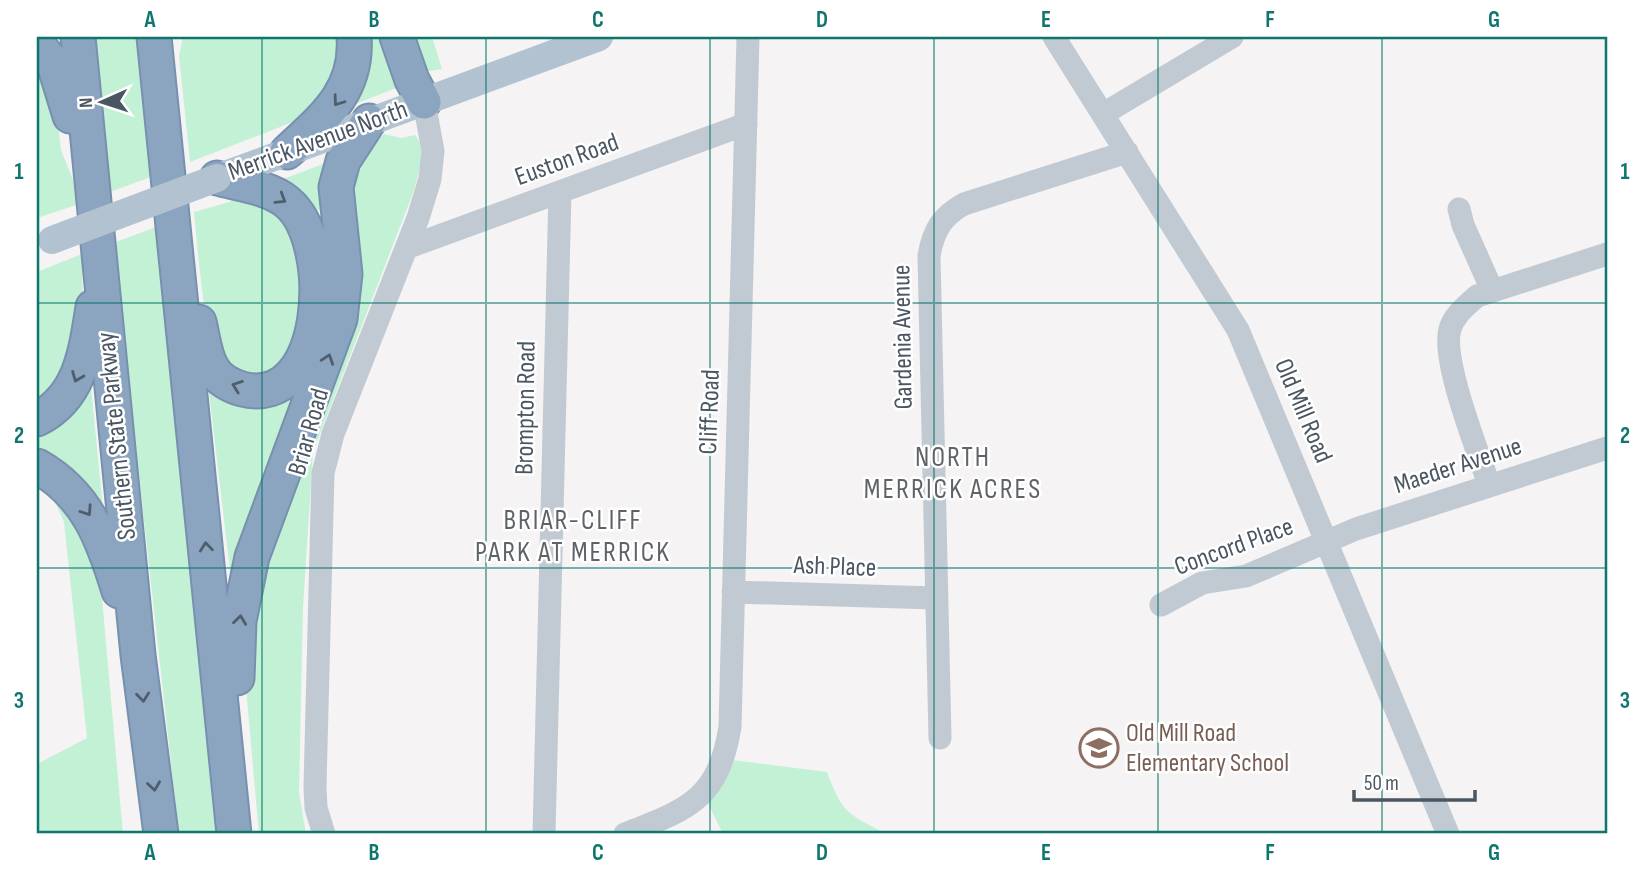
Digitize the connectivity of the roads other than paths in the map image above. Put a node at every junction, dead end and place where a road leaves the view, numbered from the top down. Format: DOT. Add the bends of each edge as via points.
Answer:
graph roads {
  1 [pos="78,37"];
  2 [pos="154,37"];
  3 [pos="174,37"];
  4 [pos="354,37"];
  5 [pos="397,37"];
  6 [pos="599,37"];
  7 [pos="748,37"];
  8 [pos="1054,37"];
  9 [pos="1232,37"];
  10 [pos="37,44"];
  11 [pos="424,102"];
  12 [pos="1103,114"];
  13 [pos="369,121"];
  14 [pos="746,124"];
  15 [pos="287,152"];
  16 [pos="1127,152"];
  17 [pos="166,160"];
  18 [pos="217,178"];
  19 [pos="93,192"];
  20 [pos="560,192"];
  21 [pos="1459,209"];
  22 [pos="174,228"];
  23 [pos="42,242"];
  24 [pos="406,248"];
  25 [pos="1607,254"];
  26 [pos="100,263"];
  27 [pos="1492,290"];
  28 [pos="37,419"];
  29 [pos="1607,448"];
  30 [pos="37,466"];
  31 [pos="1489,485"];
  32 [pos="1327,542"];
  33 [pos="733,592"];
  34 [pos="935,598"];
  35 [pos="1161,605"];
  36 [pos="138,655"];
  37 [pos="940,738"];
  38 [pos="161,834"];
  39 [pos="234,834"];
  40 [pos="324,834"];
  41 [pos="544,834"];
  42 [pos="625,834"];
  43 [pos="1448,834"];
  1 -- 19 [label="highway, Southern State Parkway"];
  2 -- 17 [label="highway"];
  3 -- 17 [label="highway"];
  4 -- 15 [label="highway, one-way" via="354,62 344,94"];
  5 -- 11 [label="highway"];
  6 -- 11 [label="main road, Merrick Avenue North"];
  7 -- 14 [label="street, Cliff Road"];
  8 -- 12 [label="street, Old Mill Road"];
  9 -- 12 [label="street"];
  10 -- 19 [label="highway" via="59,75"];
  11 -- 13 [label="main road, Merrick Avenue North"];
  11 -- 24 [label="street, Briar Road" via="433,151 430,179"];
  12 -- 16 [label="street, Old Mill Road"];
  13 -- 15 [label="main road, Merrick Avenue North"];
  39 -- 13 [label="highway, one-way" via="242,750 237,676 242,600 260,533 340,319 345,274 335,187 343,161"];
  14 -- 20 [label="street, Euston Road"];
  14 -- 33 [label="street, Cliff Road"];
  15 -- 18 [label="main road, Merrick Avenue North"];
  16 -- 32 [label="street, Old Mill Road" via="1238,330"];
  16 -- 34 [label="street, Gardenia Avenue" via="964,204 950,212 932,238"];
  17 -- 22 [label="highway"];
  18 -- 22 [label="highway, one-way" via="286,201 304,222 312,243 317,280 314,323 304,357 286,379 272,388 249,390 216,374 205,349"];
  18 -- 23 [label="main road, Merrick Avenue North, bridge"];
  19 -- 26 [label="highway, Southern State Parkway"];
  20 -- 24 [label="street, Euston Road"];
  20 -- 41 [label="street, Brompton Road"];
  21 -- 27 [label="street"];
  39 -- 22 [label="highway, one-way"];
  24 -- 40 [label="street, Briar Road" via="333,434 323,473 315,787"];
  25 -- 27 [label="street"];
  26 -- 28 [label="highway, one-way" via="78,378 64,399"];
  26 -- 36 [label="highway, Southern State Parkway"];
  27 -- 31 [label="street" via="1460,310 1450,328 1448,346"];
  29 -- 31 [label="street, Maeder Avenue"];
  30 -- 36 [label="highway, one-way" via="69,488 94,522"];
  31 -- 32 [label="street, Maeder Avenue"];
  32 -- 35 [label="street, Concord Place" via="1246,576 1202,583"];
  32 -- 43 [label="street, Old Mill Road"];
  33 -- 34 [label="street, Ash Place"];
  33 -- 42 [label="street, Cliff Road" via="725,759 697,799 674,815"];
  34 -- 37 [label="street, Gardenia Avenue"];
  36 -- 38 [label="highway, Southern State Parkway, one-way"];
}
